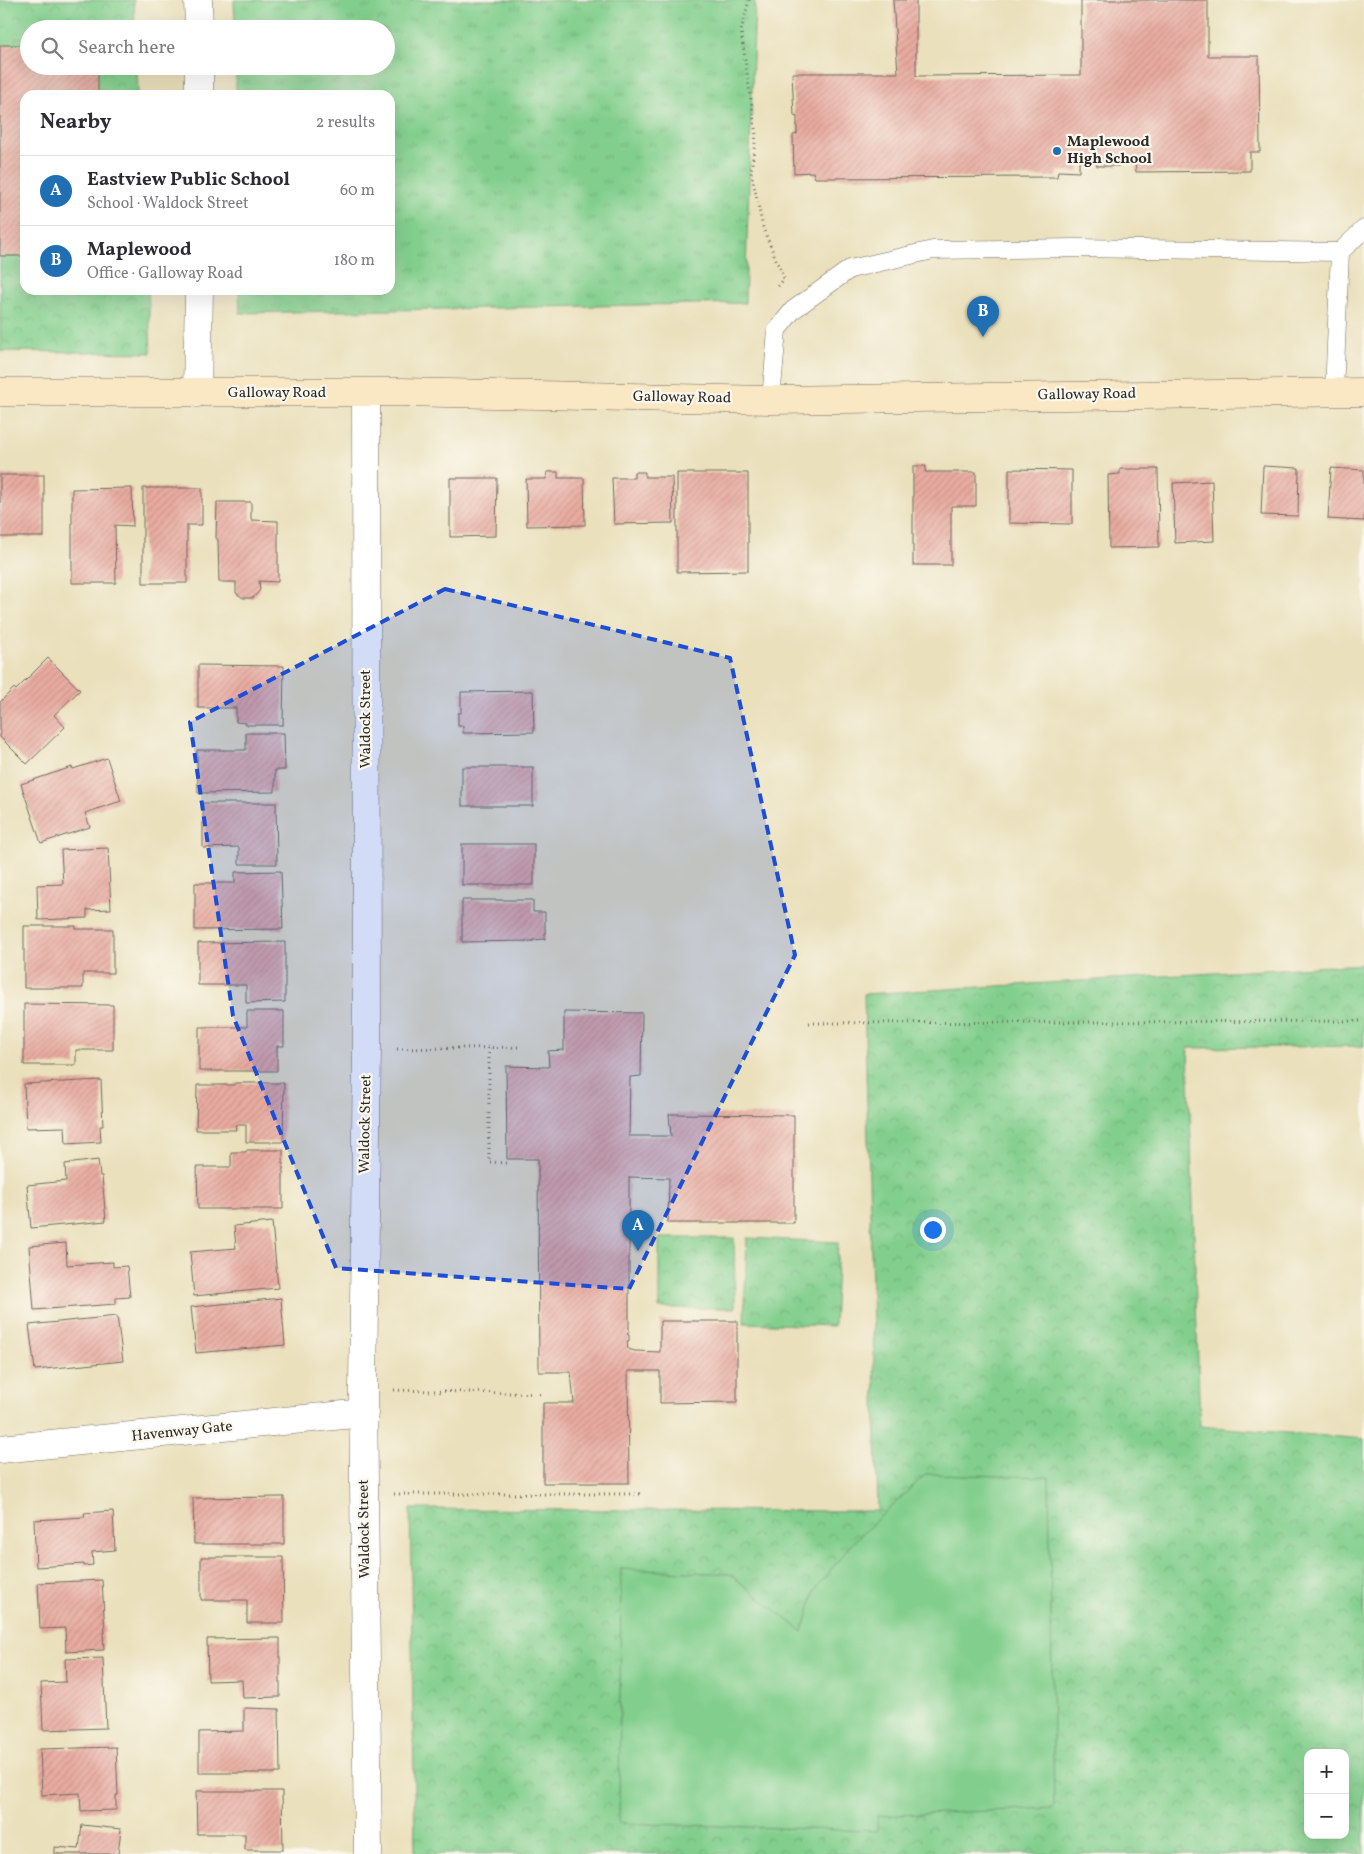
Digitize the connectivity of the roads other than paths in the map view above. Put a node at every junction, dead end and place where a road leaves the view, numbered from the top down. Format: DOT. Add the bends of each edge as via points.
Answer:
graph roads {
  1 [pos="198,0"];
  2 [pos="199,20"];
  3 [pos="199,75"];
  4 [pos="199,90"];
  5 [pos="1364,229"];
  6 [pos="1340,252"];
  7 [pos="199,295"];
  8 [pos="0,392"];
  9 [pos="1334,392"];
  10 [pos="1364,392"];
  11 [pos="197,393"];
  12 [pos="366,393"];
  13 [pos="771,400"];
  14 [pos="363,1401"];
  15 [pos="0,1449"];
  16 [pos="368,1854"];
  1 -- 2 [label="street"];
  3 -- 4 [label="street"];
  5 -- 6 [label="lane"];
  6 -- 9 [label="lane"];
  6 -- 13 [label="lane" via="1075,248 933,250 850,269 793,310 777,330"];
  7 -- 11 [label="street"];
  8 -- 11 [label="street, Galloway Road"];
  9 -- 10 [label="street, Galloway Road"];
  9 -- 13 [label="street, Galloway Road"];
  11 -- 12 [label="street, Galloway Road"];
  12 -- 13 [label="street, Galloway Road"];
  12 -- 14 [label="street, Waldock Street" via="367,1047"];
  14 -- 15 [label="street, Havenway Gate"];
  14 -- 16 [label="street, Waldock Street"];
}
